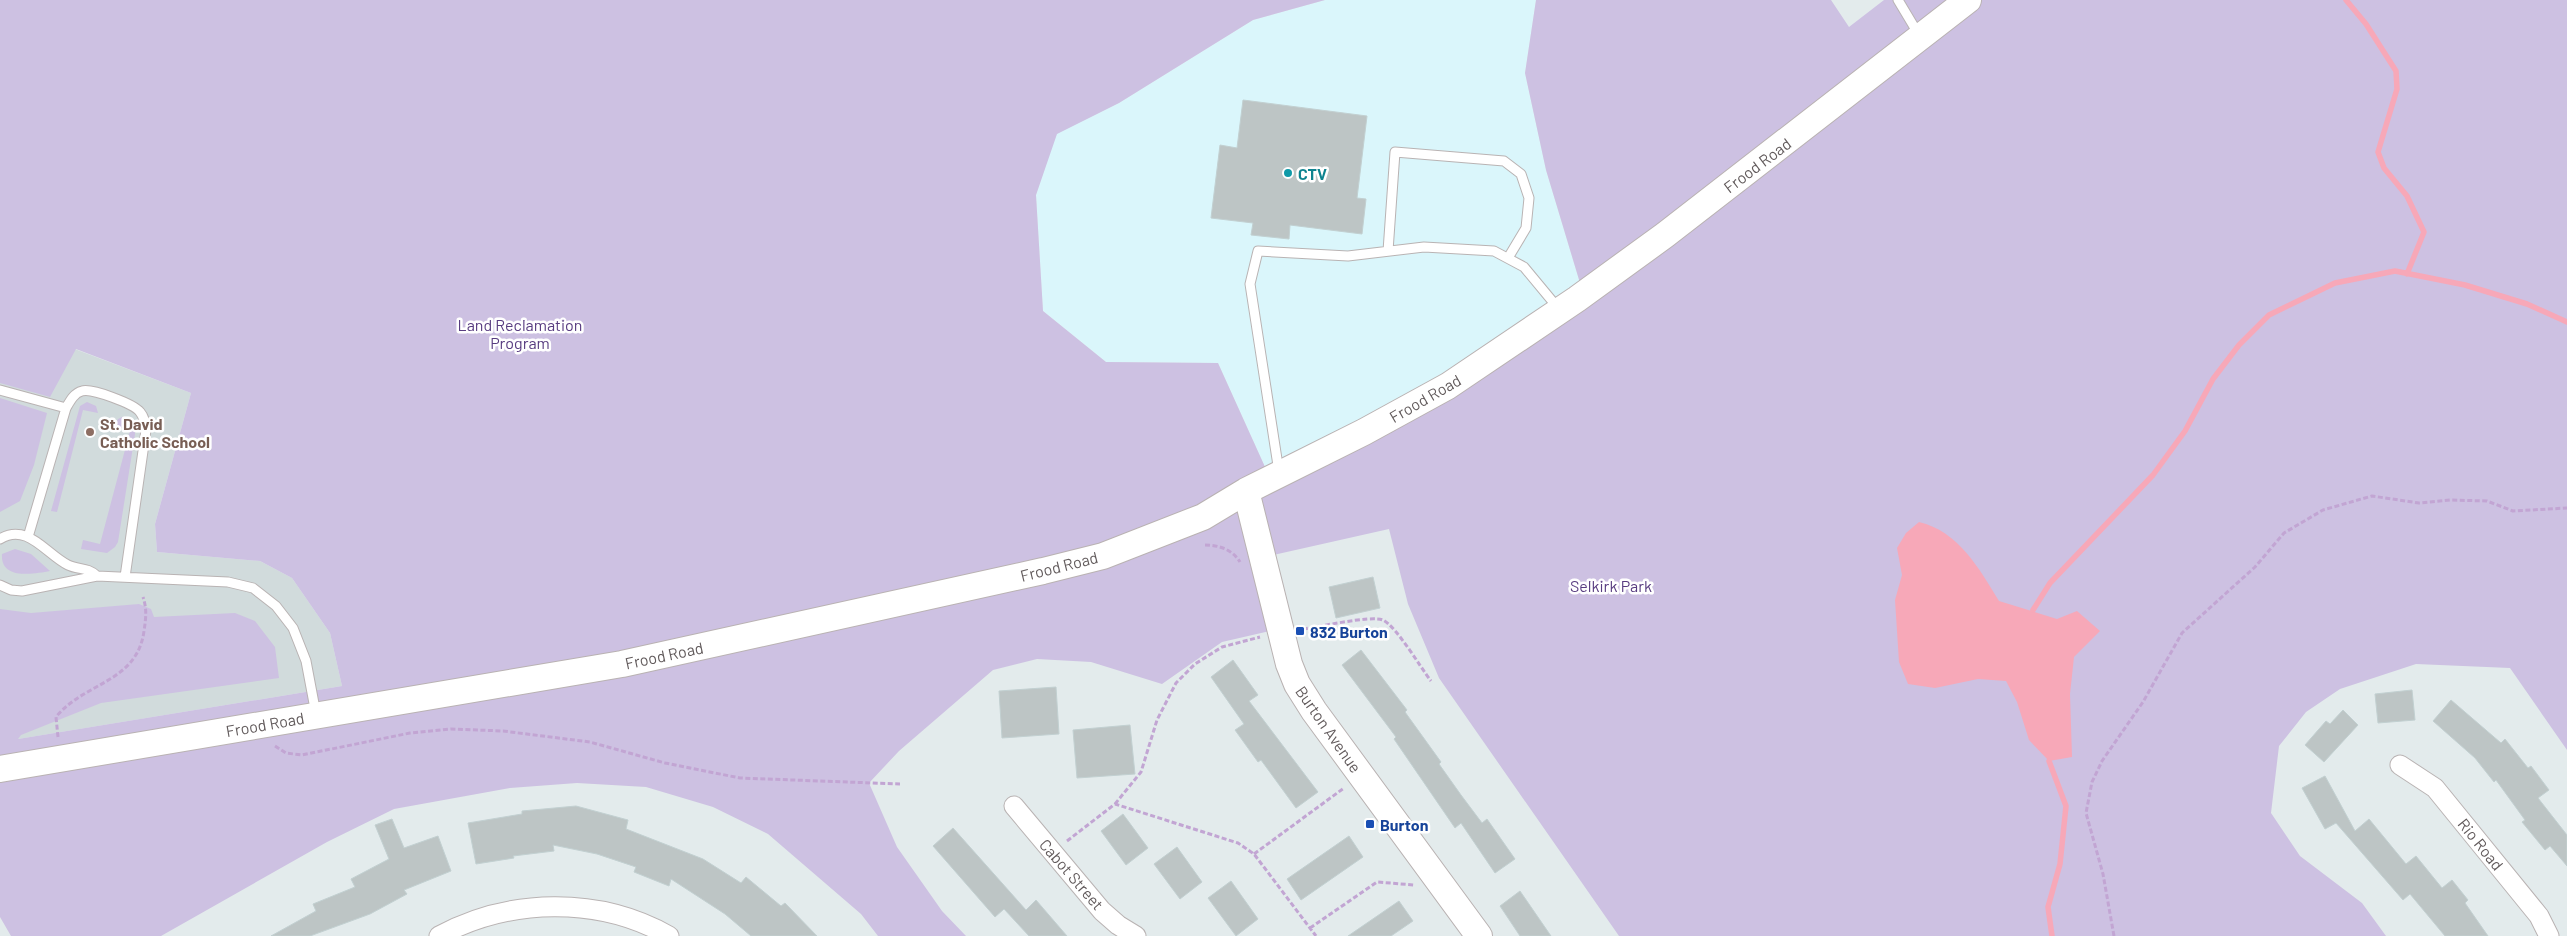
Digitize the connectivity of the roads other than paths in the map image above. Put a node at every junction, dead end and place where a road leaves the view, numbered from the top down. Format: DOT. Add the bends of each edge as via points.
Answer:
graph roads {
  1 [pos="1898,0"];
  2 [pos="1968,0"];
  3 [pos="1921,37"];
  4 [pos="1388,251"];
  5 [pos="1508,258"];
  6 [pos="1560,311"];
  7 [pos="0,390"];
  8 [pos="66,408"];
  9 [pos="1280,475"];
  10 [pos="1246,492"];
  11 [pos="28,537"];
  12 [pos="0,539"];
  13 [pos="96,576"];
  14 [pos="125,577"];
  15 [pos="0,585"];
  16 [pos="316,715"];
  17 [pos="2400,765"];
  18 [pos="0,769"];
  19 [pos="1014,806"];
  20 [pos="439,936"];
  21 [pos="669,936"];
  22 [pos="1136,936"];
  23 [pos="1478,936"];
  24 [pos="2549,936"];
  1 -- 3 [label="lane"];
  2 -- 3 [label="street, Frood Road"];
  3 -- 6 [label="street, Frood Road" via="1736,182"];
  4 -- 5 [label="lane" via="1424,247 1486,250"];
  4 -- 5 [label="lane" via="1395,152 1504,161 1521,174 1530,198 1526,228"];
  4 -- 9 [label="lane" via="1348,256 1258,251 1250,284"];
  5 -- 6 [label="lane" via="1524,267"];
  6 -- 9 [label="street, Frood Road" via="1448,386"];
  7 -- 8 [label="lane"];
  8 -- 11 [label="lane"];
  8 -- 14 [label="lane" via="81,391 90,390 130,404 145,419"];
  9 -- 10 [label="street, Frood Road"];
  10 -- 16 [label="street, Frood Road" via="1203,517 1103,556 1043,571 622,664"];
  10 -- 23 [label="street, Burton Avenue" via="1270,635 1314,711"];
  11 -- 12 [label="lane" via="14,534"];
  11 -- 13 [label="lane" via="69,566 92,571"];
  13 -- 14 [label="lane"];
  13 -- 15 [label="lane" via="22,591"];
  14 -- 16 [label="lane" via="228,582 253,588 276,606 293,628 306,661"];
  16 -- 18 [label="street, Frood Road"];
  17 -- 24 [label="street, Rio Road" via="2435,788 2539,916"];
  19 -- 22 [label="street, Cabot Street" via="1102,910"];
  20 -- 21 [label="street" via="499,913 549,906 602,912 632,920"];
}
